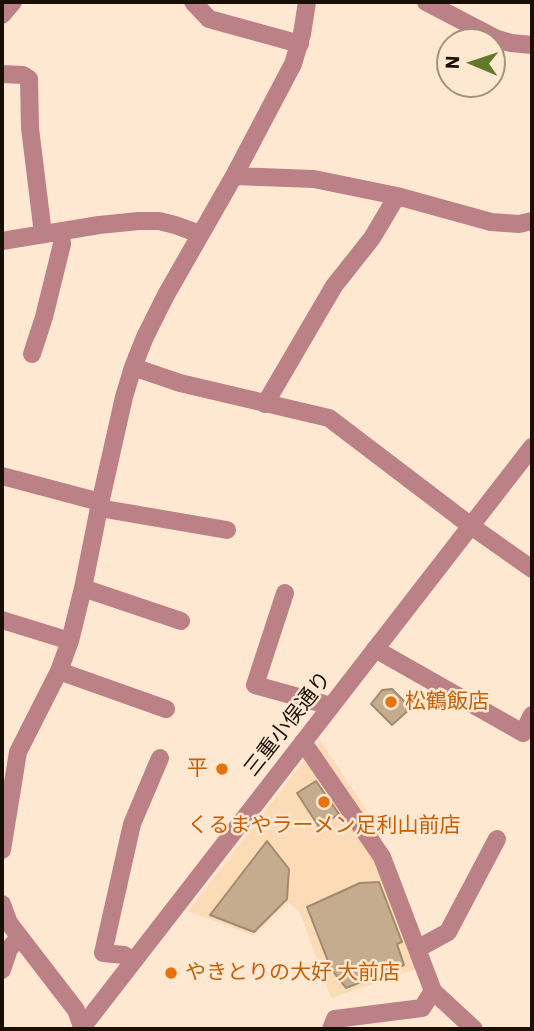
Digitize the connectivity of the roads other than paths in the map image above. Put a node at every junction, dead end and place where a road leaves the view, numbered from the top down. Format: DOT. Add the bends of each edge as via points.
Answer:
graph roads {
  1 [pos="13,2"];
  2 [pos="193,2"];
  3 [pos="307,2"];
  4 [pos="426,2"];
  5 [pos="2,15"];
  6 [pos="300,44"];
  7 [pos="532,45"];
  8 [pos="2,74"];
  9 [pos="234,176"];
  10 [pos="397,196"];
  11 [pos="532,221"];
  12 [pos="52,232"];
  13 [pos="200,234"];
  14 [pos="2,241"];
  15 [pos="32,354"];
  16 [pos="133,367"];
  17 [pos="265,404"];
  18 [pos="532,447"];
  19 [pos="2,475"];
  20 [pos="99,505"];
  21 [pos="471,526"];
  22 [pos="227,530"];
  23 [pos="532,569"];
  24 [pos="83,589"];
  25 [pos="285,593"];
  26 [pos="2,620"];
  27 [pos="181,621"];
  28 [pos="70,640"];
  29 [pos="376,649"];
  30 [pos="59,671"];
  31 [pos="331,706"];
  32 [pos="166,709"];
  33 [pos="532,715"];
  34 [pos="303,742"];
  35 [pos="160,758"];
  36 [pos="497,839"];
  37 [pos="2,850"];
  38 [pos="2,904"];
  39 [pos="19,937"];
  40 [pos="417,949"];
  41 [pos="133,961"];
  42 [pos="2,970"];
  43 [pos="433,991"];
  44 [pos="82,1028"];
  45 [pos="331,1029"];
  46 [pos="474,1029"];
  1 -- 5 [label="street"];
  2 -- 6 [label="street" via="209,19"];
  3 -- 6 [label="street"];
  4 -- 7 [label="street" via="497,38"];
  6 -- 9 [label="street"];
  8 -- 12 [label="street" via="29,79 30,128"];
  9 -- 10 [label="street" via="314,178"];
  9 -- 13 [label="street"];
  10 -- 11 [label="street" via="491,222"];
  10 -- 17 [label="street" via="372,238 334,286"];
  12 -- 13 [label="street" via="159,221"];
  12 -- 14 [label="street"];
  12 -- 15 [label="street" via="62,244"];
  13 -- 16 [label="street"];
  16 -- 17 [label="street"];
  16 -- 20 [label="street"];
  17 -- 21 [label="street" via="329,418"];
  18 -- 21 [label="street, 三重小俣通り"];
  19 -- 20 [label="street"];
  20 -- 22 [label="street"];
  20 -- 24 [label="street"];
  21 -- 23 [label="street"];
  21 -- 29 [label="street, 三重小俣通り"];
  24 -- 27 [label="street"];
  24 -- 28 [label="street"];
  25 -- 31 [label="street" via="255,685"];
  26 -- 28 [label="street"];
  28 -- 30 [label="street"];
  29 -- 31 [label="street, 三重小俣通り"];
  29 -- 33 [label="street" via="523,733"];
  30 -- 32 [label="street"];
  30 -- 37 [label="street" via="18,752"];
  31 -- 34 [label="street, 三重小俣通り"];
  34 -- 40 [label="street" via="382,857"];
  34 -- 41 [label="street, 三重小俣通り"];
  35 -- 41 [label="street" via="132,824 103,953"];
  36 -- 40 [label="street" via="448,932"];
  38 -- 39 [label="street"];
  39 -- 42 [label="street"];
  39 -- 44 [label="street" via="76,1010"];
  40 -- 43 [label="street"];
  41 -- 44 [label="street, 三重小俣通り"];
  43 -- 45 [label="street" via="422,1008 335,1019"];
  43 -- 46 [label="street"];
}
